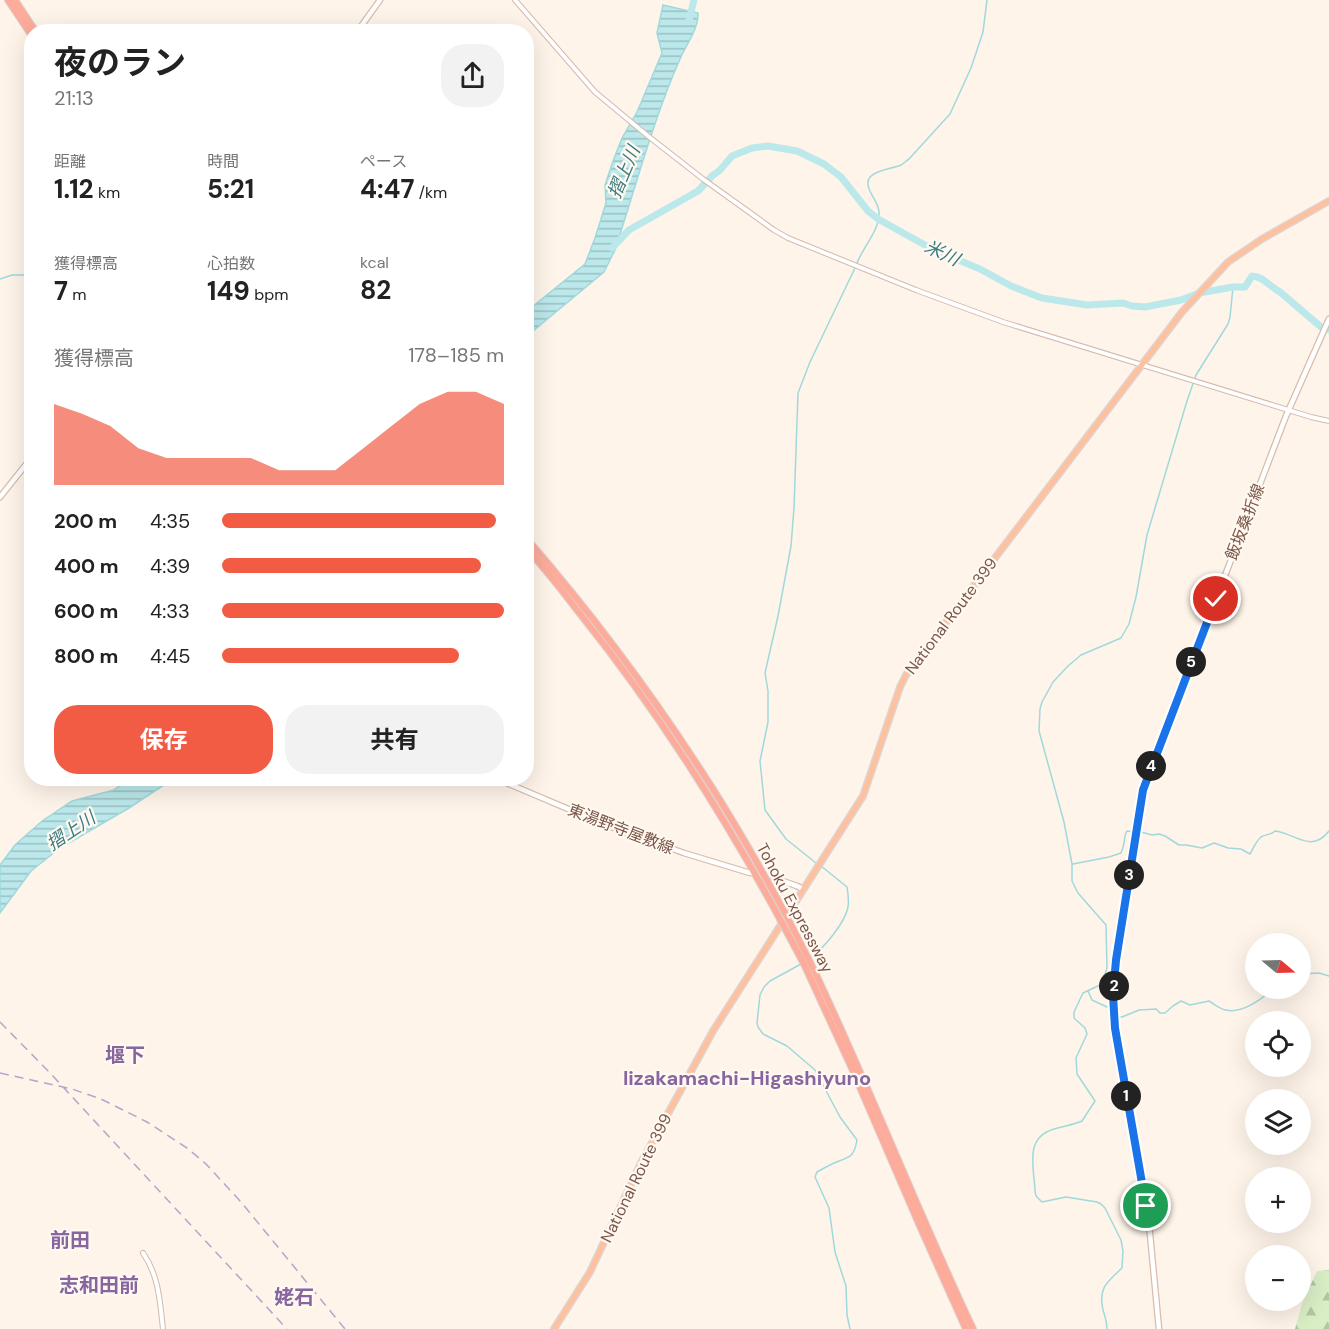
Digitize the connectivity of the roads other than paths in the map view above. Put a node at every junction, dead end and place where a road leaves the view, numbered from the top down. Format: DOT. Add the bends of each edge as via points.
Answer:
graph roads {
  1 [pos="8,0"];
  2 [pos="15,0"];
  3 [pos="380,0"];
  4 [pos="515,0"];
  5 [pos="24,24"];
  6 [pos="31,24"];
  7 [pos="363,24"];
  8 [pos="1329,201"];
  9 [pos="1329,319"];
  10 [pos="1141,366"];
  11 [pos="1289,410"];
  12 [pos="1329,421"];
  13 [pos="24,467"];
  14 [pos="0,497"];
  15 [pos="534,548"];
  16 [pos="534,558"];
  17 [pos="514,786"];
  18 [pos="750,873"];
  19 [pos="774,878"];
  20 [pos="803,890"];
  21 [pos="783,916"];
  22 [pos="807,963"];
  23 [pos="143,1253"];
  24 [pos="163,1329"];
  25 [pos="554,1329"];
  26 [pos="966,1329"];
  27 [pos="973,1329"];
  28 [pos="1159,1329"];
  1 -- 5 [label="highway"];
  2 -- 6 [label="highway"];
  3 -- 7 [label="main road"];
  4 -- 10 [label="street" via="595,93 774,230 916,290"];
  8 -- 10 [label="highway, National Route 399" via="1224,265"];
  9 -- 11 [label="main road, 飯坂桑折線"];
  10 -- 11 [label="street"];
  10 -- 20 [label="highway, National Route 399" via="906,675 863,796"];
  11 -- 12 [label="street"];
  11 -- 28 [label="main road, 飯坂桑折線" via="1148,774 1116,960 1115,1032 1148,1221"];
  13 -- 14 [label="main road"];
  15 -- 21 [label="highway, Tohoku Expressway" via="602,629 673,728 727,812"];
  16 -- 21 [label="highway, Tohoku Expressway" via="603,642 668,732"];
  17 -- 18 [label="main road, 東湯野寺屋敷線" via="626,833"];
  19 -- 20 [label="main road"];
  20 -- 25 [label="highway, National Route 399" via="713,1031 640,1163 590,1272"];
  21 -- 22 [label="highway, Tohoku Expressway, bridge"];
  22 -- 26 [label="highway, Tohoku Expressway"];
  22 -- 27 [label="highway, Tohoku Expressway" via="856,1061"];
  23 -- 24 [label="street" via="157,1282"];
}
